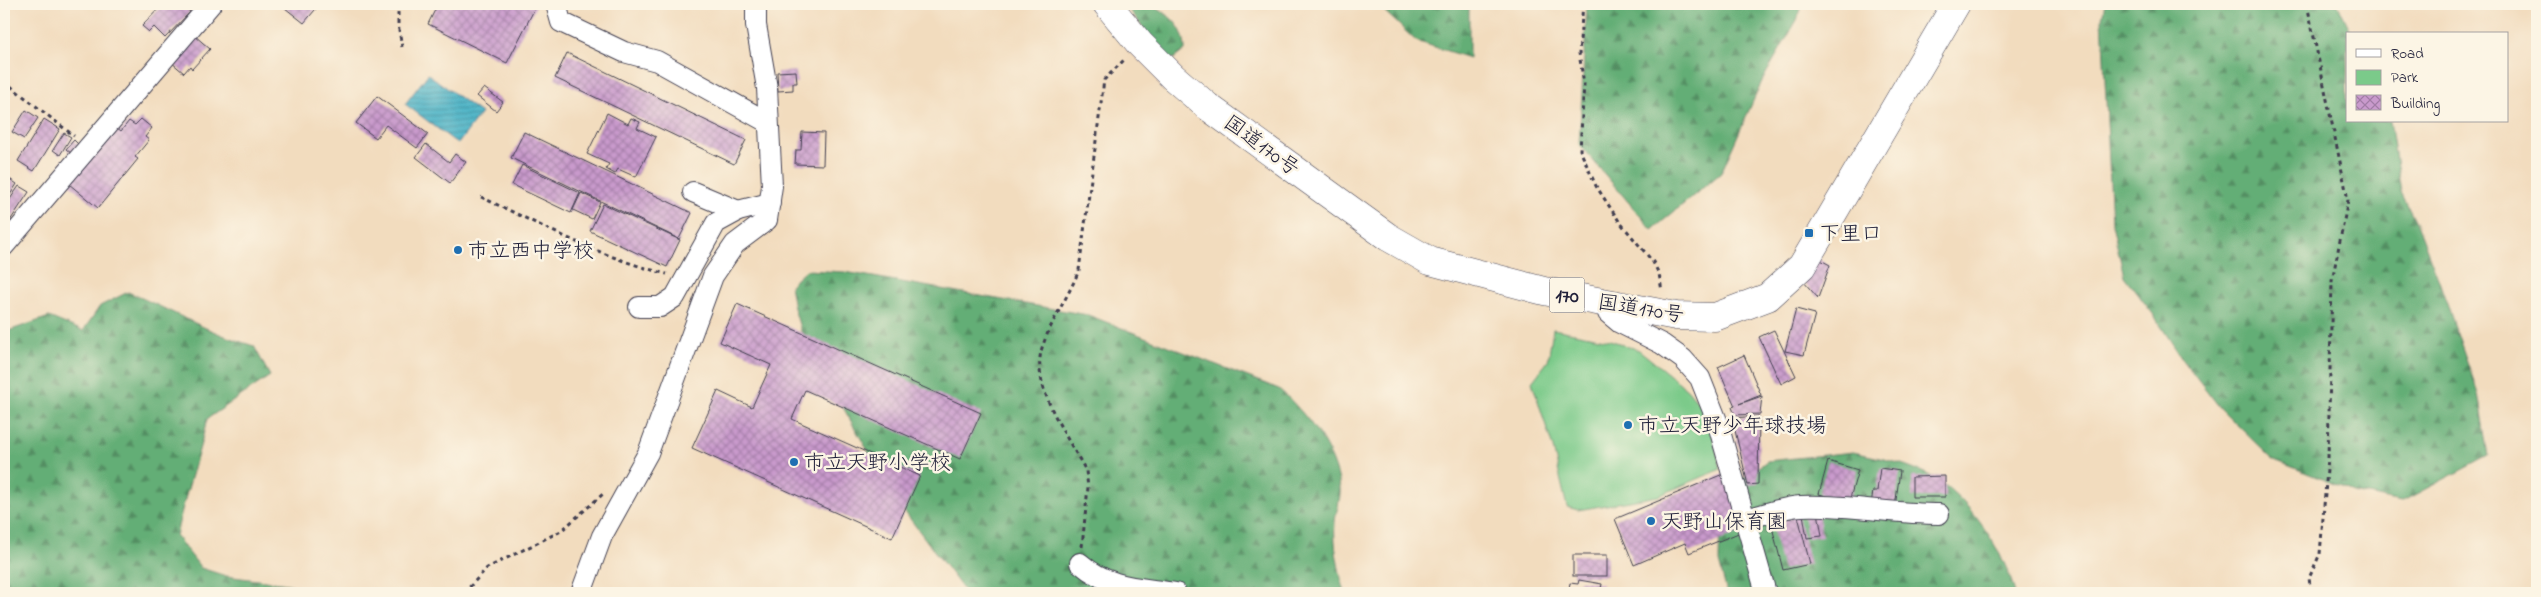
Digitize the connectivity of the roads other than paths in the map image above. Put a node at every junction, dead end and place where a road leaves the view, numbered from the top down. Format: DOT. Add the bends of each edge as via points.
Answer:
graph roads {
  1 [pos="211,4"];
  2 [pos="556,4"];
  3 [pos="756,4"];
  4 [pos="1107,4"];
  5 [pos="1956,4"];
  6 [pos="767,122"];
  7 [pos="693,192"];
  8 [pos="770,203"];
  9 [pos="738,211"];
  10 [pos="4,246"];
  11 [pos="1605,302"];
  12 [pos="639,307"];
  13 [pos="1939,514"];
  14 [pos="1745,519"];
  15 [pos="1080,563"];
  16 [pos="581,593"];
  17 [pos="1176,593"];
  18 [pos="1766,593"];
  1 -- 10 [label="street"];
  2 -- 6 [label="street" via="561,22 624,52 657,61"];
  3 -- 6 [label="street" via="756,24 767,88"];
  4 -- 11 [label="highway, 国道170号 / 170" via="1173,78 1388,237 1430,261 1544,291"];
  5 -- 11 [label="highway, 国道170号 / 170" via="1802,266 1768,297 1715,316 1665,314"];
  6 -- 8 [label="street" via="772,186"];
  7 -- 9 [label="street"];
  8 -- 9 [label="street"];
  8 -- 16 [label="street" via="767,220 735,244 713,276 648,453 602,536"];
  9 -- 12 [label="street" via="716,223 675,297 660,307"];
  11 -- 14 [label="street" via="1608,313 1620,323 1662,344 1683,359 1700,378 1717,421"];
  13 -- 14 [label="street" via="1799,506"];
  14 -- 18 [label="street"];
  15 -- 17 [label="street" via="1110,583"];
}
